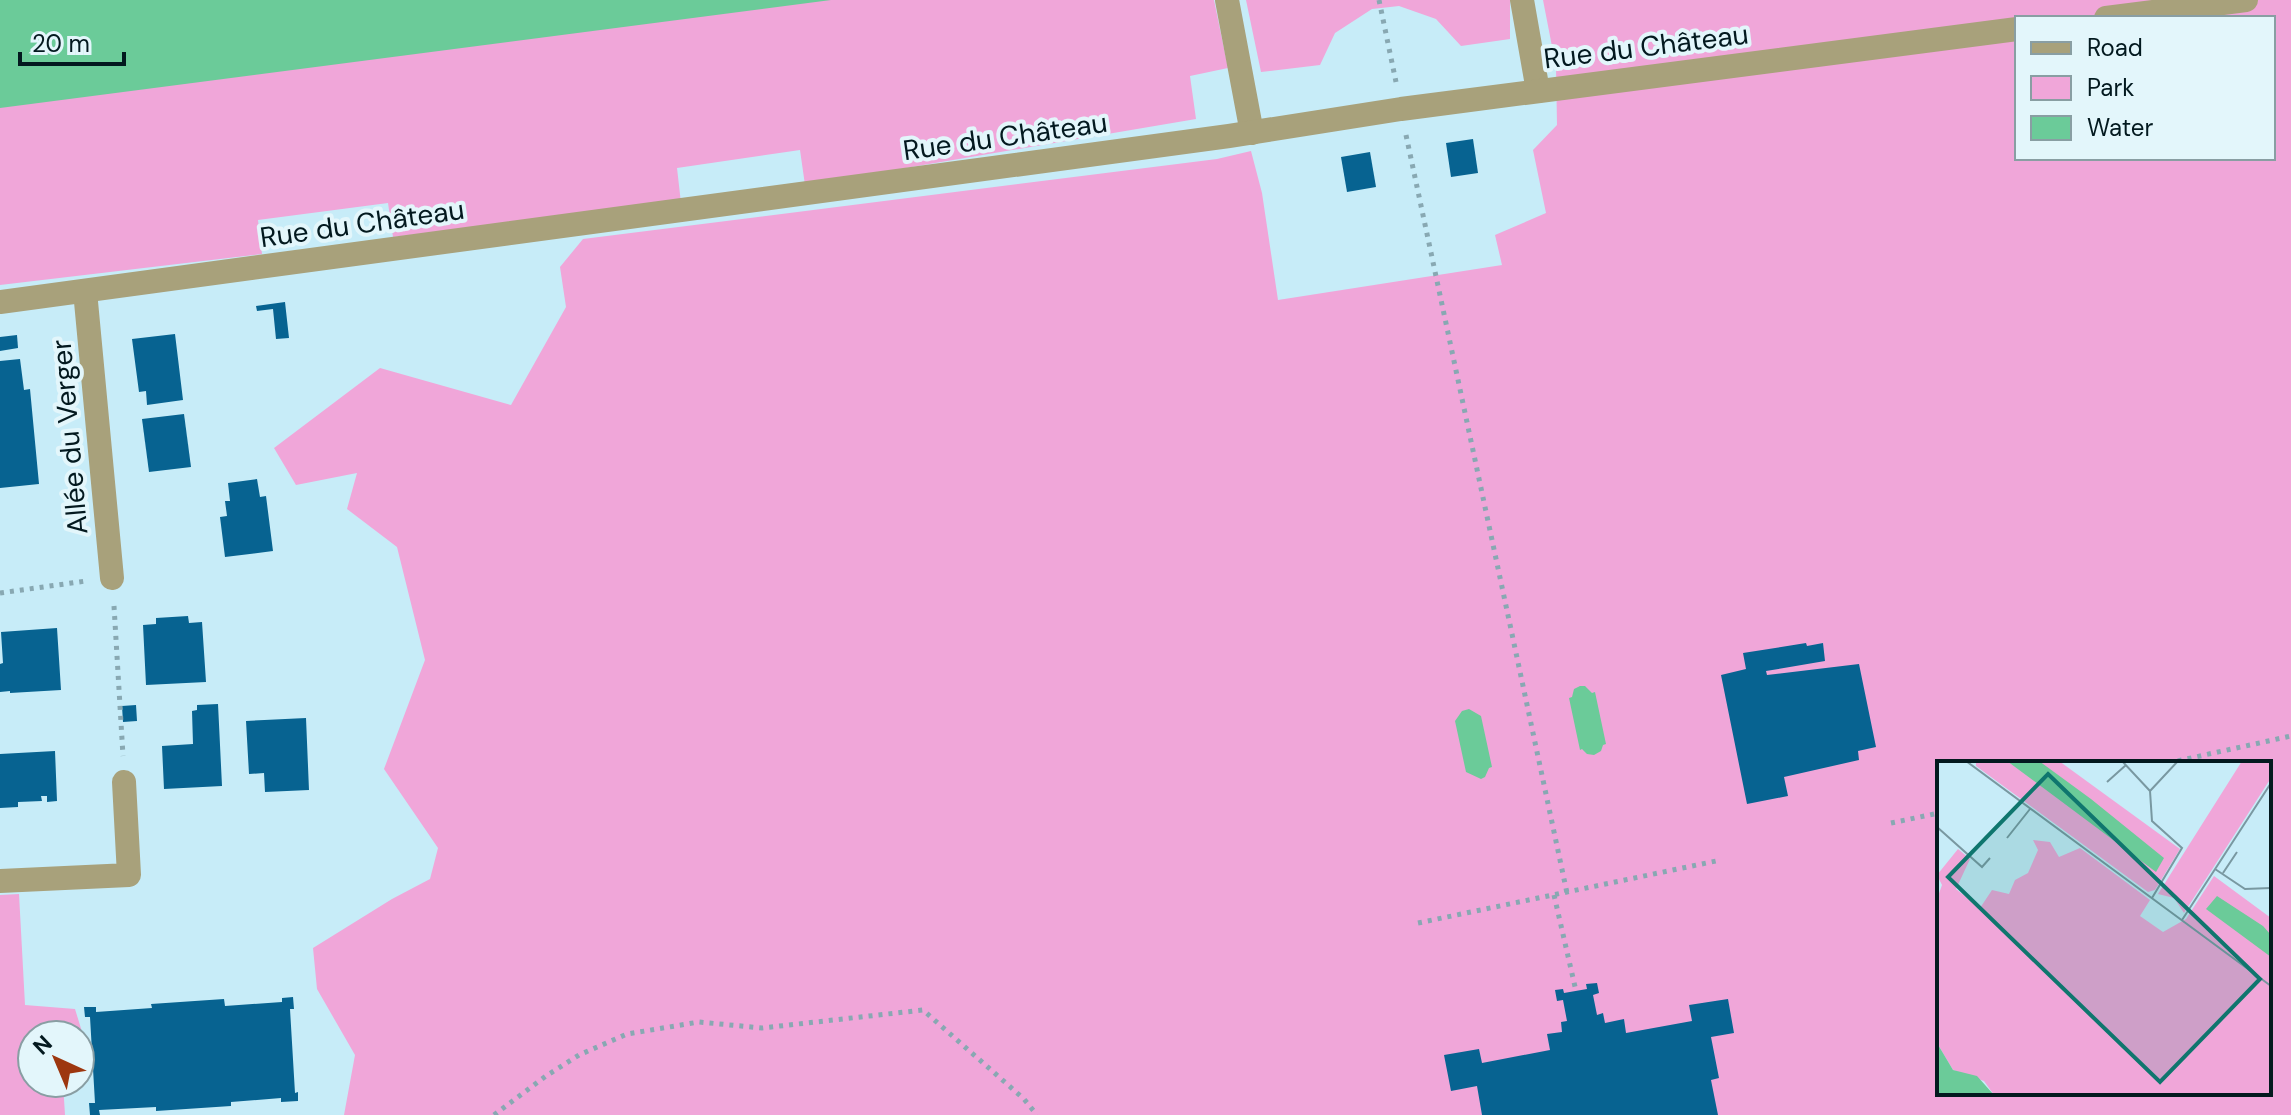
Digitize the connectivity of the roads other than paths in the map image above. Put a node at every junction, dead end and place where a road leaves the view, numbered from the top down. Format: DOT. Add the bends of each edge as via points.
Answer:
graph roads {
  1 [pos="1227,0"];
  2 [pos="1522,0"];
  3 [pos="2246,0"];
  4 [pos="2122,16"];
  5 [pos="2015,29"];
  6 [pos="1538,91"];
  7 [pos="1252,133"];
  8 [pos="85,291"];
  9 [pos="0,302"];
  10 [pos="112,578"];
  11 [pos="124,782"];
  12 [pos="0,881"];
  1 -- 7 [label="street"];
  2 -- 6 [label="street"];
  3 -- 4 [label="street"];
  5 -- 6 [label="street, Rue du Château"];
  6 -- 7 [label="street, Rue du Château"];
  7 -- 8 [label="street, Rue du Château"];
  8 -- 9 [label="street, Rue du Château"];
  8 -- 10 [label="street, Allée du Verger"];
  11 -- 12 [label="street" via="129,875"];
}
